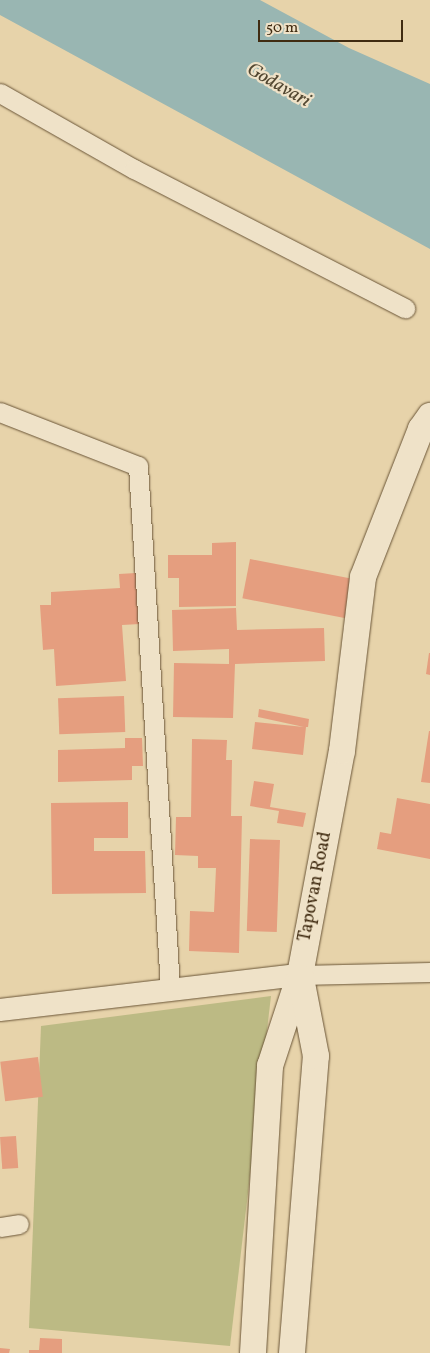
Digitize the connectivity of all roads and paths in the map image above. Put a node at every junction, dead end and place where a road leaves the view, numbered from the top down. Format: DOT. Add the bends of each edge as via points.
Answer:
graph roads {
  1 [pos="0,93"];
  2 [pos="405,308"];
  3 [pos="0,412"];
  4 [pos="426,422"];
  5 [pos="430,972"];
  6 [pos="300,975"];
  7 [pos="170,988"];
  8 [pos="0,1010"];
  9 [pos="19,1224"];
  10 [pos="0,1227"];
  11 [pos="253,1353"];
  12 [pos="292,1353"];
  1 -- 2 [label="street" via="134,169"];
  3 -- 7 [label="street" via="138,466"];
  4 -- 6 [label="main road, Tapovan Road" via="363,577 342,751"];
  5 -- 6 [label="street"];
  6 -- 7 [label="street"];
  6 -- 11 [label="main road, Tapovan Road" via="270,1066"];
  6 -- 12 [label="main road" via="316,1056"];
  7 -- 8 [label="street"];
  9 -- 10 [label="street"];
}
